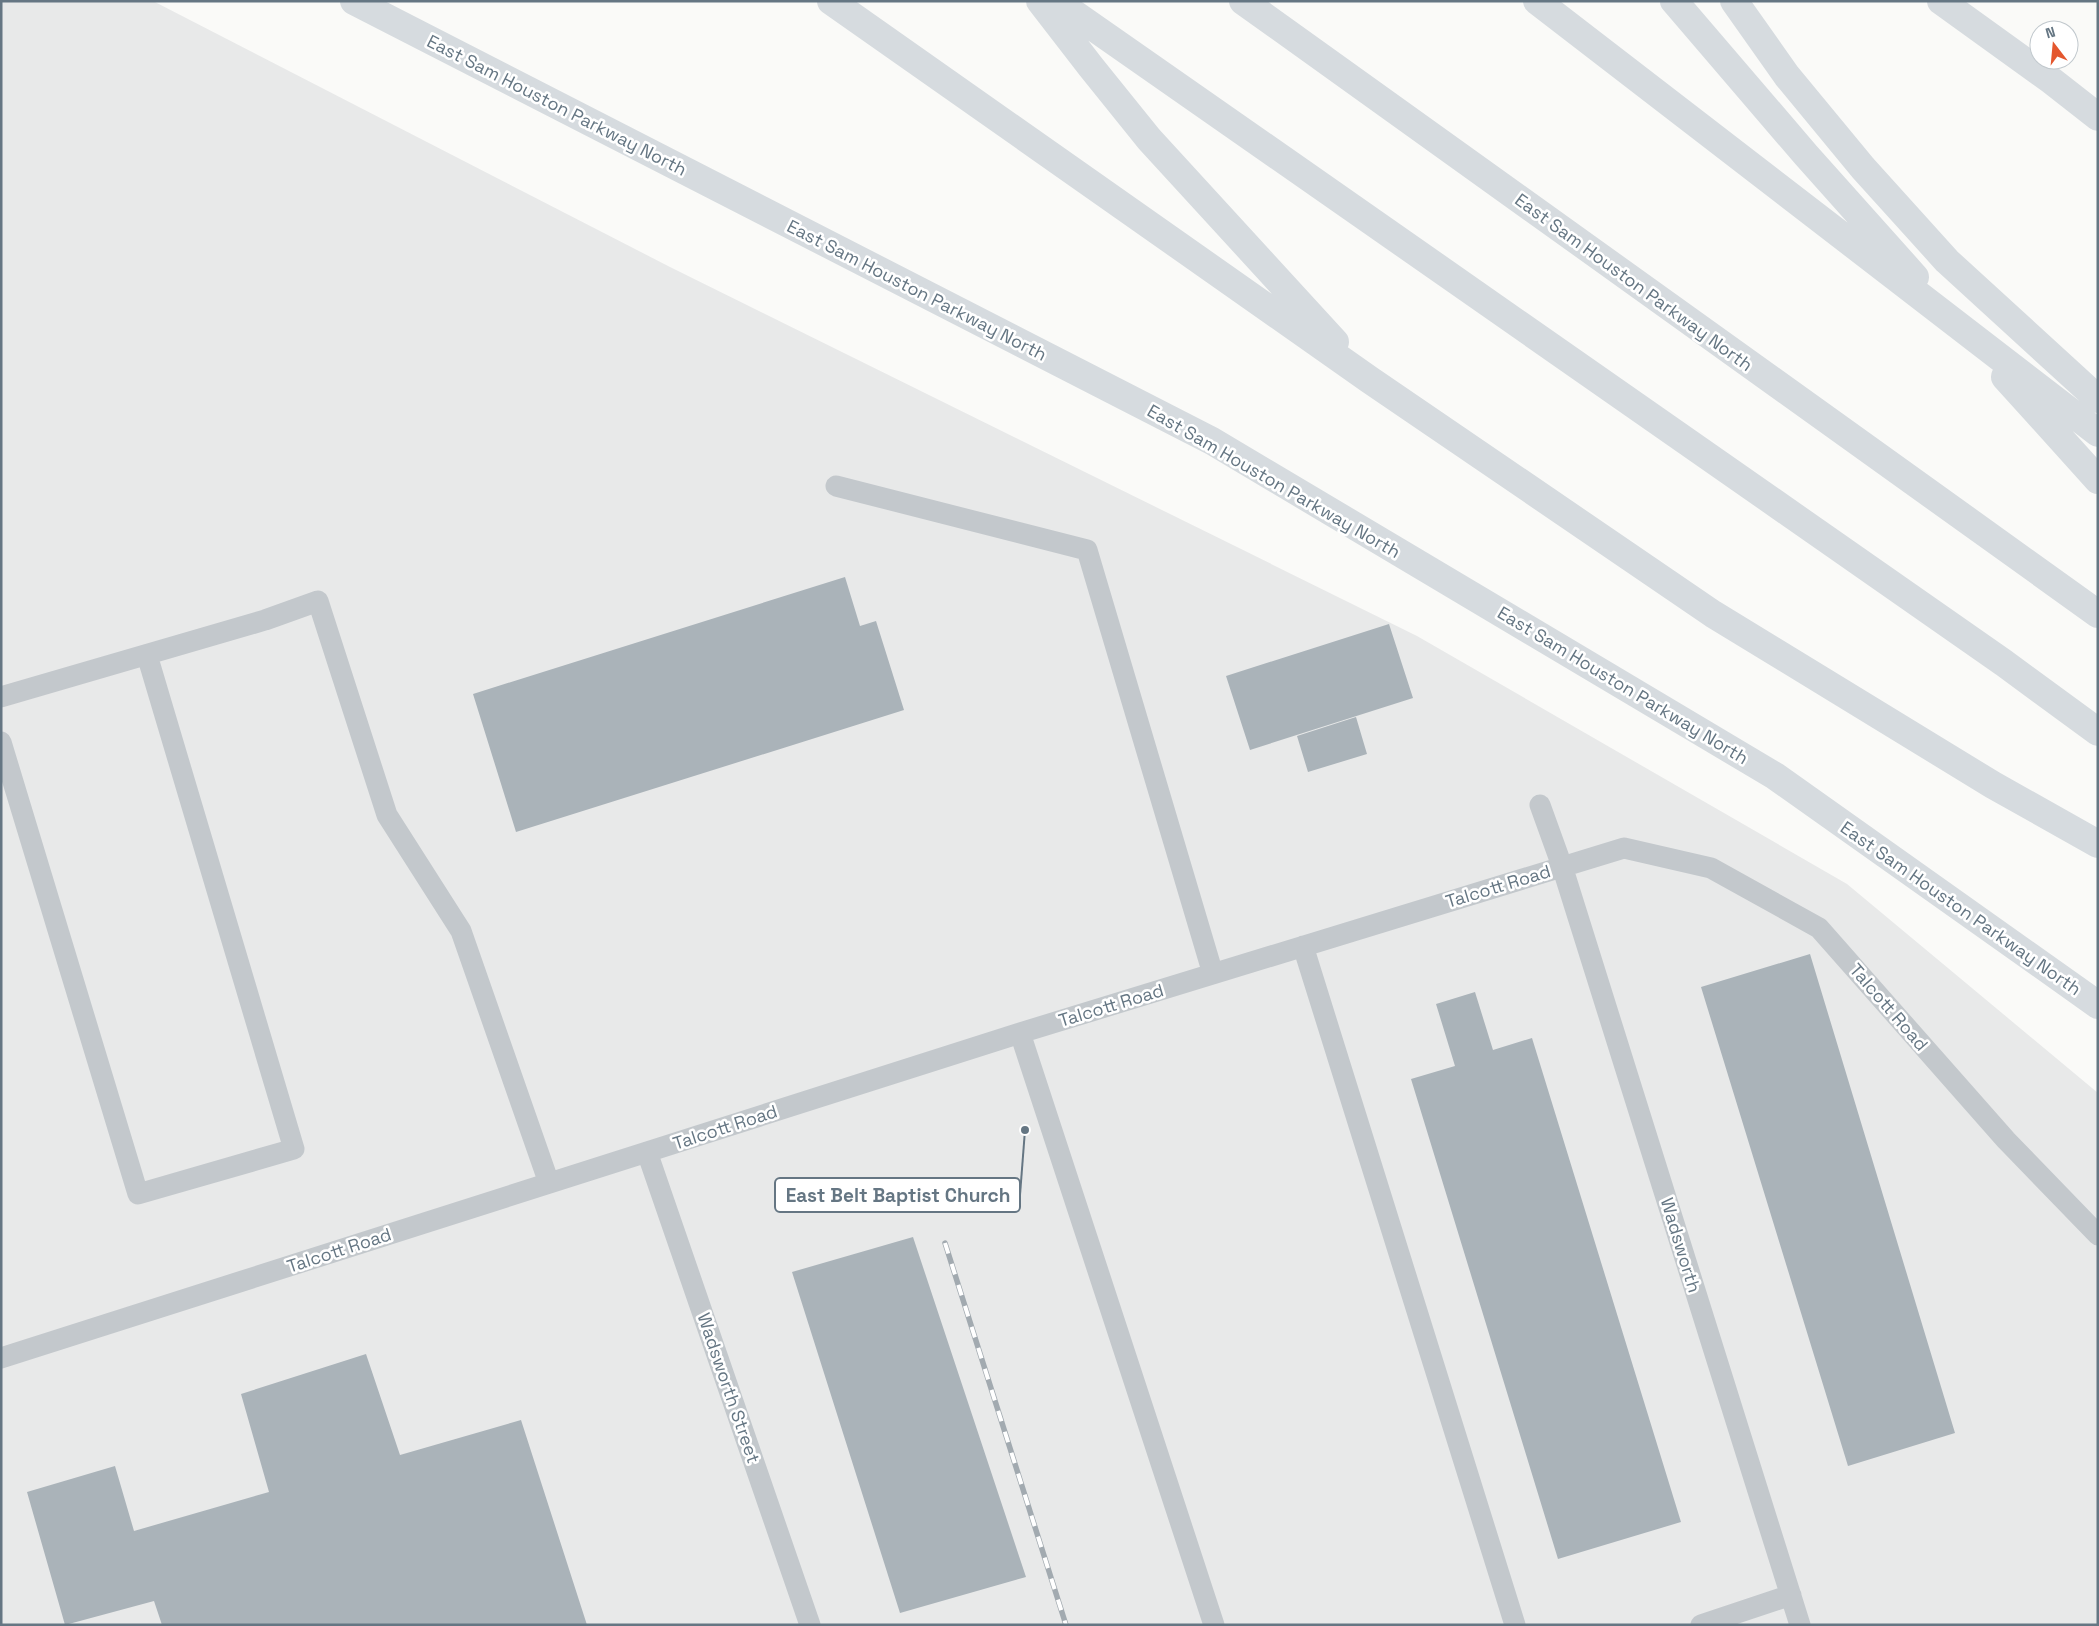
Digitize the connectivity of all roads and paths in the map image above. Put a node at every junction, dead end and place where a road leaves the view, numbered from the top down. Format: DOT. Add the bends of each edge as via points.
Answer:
graph roads {
  1 [pos="354,1"];
  2 [pos="830,1"];
  3 [pos="1040,1"];
  4 [pos="1056,1"];
  5 [pos="1243,1"];
  6 [pos="1538,1"];
  7 [pos="1674,1"];
  8 [pos="1734,1"];
  9 [pos="1941,1"];
  10 [pos="2098,117"];
  11 [pos="1370,380"];
  12 [pos="2098,399"];
  13 [pos="2098,433"];
  14 [pos="2098,480"];
  15 [pos="836,486"];
  16 [pos="2098,614"];
  17 [pos="147,655"];
  18 [pos="1,697"];
  19 [pos="2098,732"];
  20 [pos="1,742"];
  21 [pos="1540,805"];
  22 [pos="2098,844"];
  23 [pos="1562,866"];
  24 [pos="1303,946"];
  25 [pos="1214,974"];
  26 [pos="2098,1005"];
  27 [pos="1020,1033"];
  28 [pos="647,1152"];
  29 [pos="549,1183"];
  30 [pos="2098,1235"];
  31 [pos="1,1358"];
  32 [pos="1790,1595"];
  33 [pos="810,1625"];
  34 [pos="1214,1625"];
  35 [pos="1515,1625"];
  36 [pos="1701,1625"];
  37 [pos="1800,1625"];
  1 -- 26 [label="main road, East Sam Houston Parkway North" via="1212,441 1776,776"];
  2 -- 11 [label="main road"];
  3 -- 11 [label="main road" via="1149,139"];
  4 -- 19 [label="main road" via="2004,663"];
  5 -- 16 [label="main road, East Sam Houston Parkway North"];
  6 -- 13 [label="main road"];
  7 -- 14 [label="main road" via="1806,155"];
  8 -- 12 [label="main road" via="1787,76 1863,168 1947,261"];
  9 -- 10 [label="main road"];
  11 -- 22 [label="main road" via="1713,614 1993,785"];
  15 -- 25 [label="lane" via="1087,550"];
  17 -- 18 [label="lane"];
  17 -- 20 [label="lane" via="294,1149 138,1194"];
  17 -- 29 [label="lane" via="318,601 387,815 461,932"];
  21 -- 23 [label="lane, Wadsworth"];
  23 -- 24 [label="lane, Talcott Road"];
  23 -- 30 [label="lane, Talcott Road" via="1624,848 1711,868 1818,928 2006,1140"];
  23 -- 32 [label="lane, Wadsworth"];
  24 -- 25 [label="lane, Talcott Road"];
  24 -- 35 [label="lane"];
  25 -- 27 [label="lane, Talcott Road"];
  27 -- 28 [label="lane, Talcott Road"];
  27 -- 34 [label="lane"];
  28 -- 29 [label="lane, Talcott Road"];
  28 -- 33 [label="lane, Wadsworth Street"];
  29 -- 31 [label="lane, Talcott Road"];
  32 -- 36 [label="lane"];
  32 -- 37 [label="lane, Wadsworth"];
}
